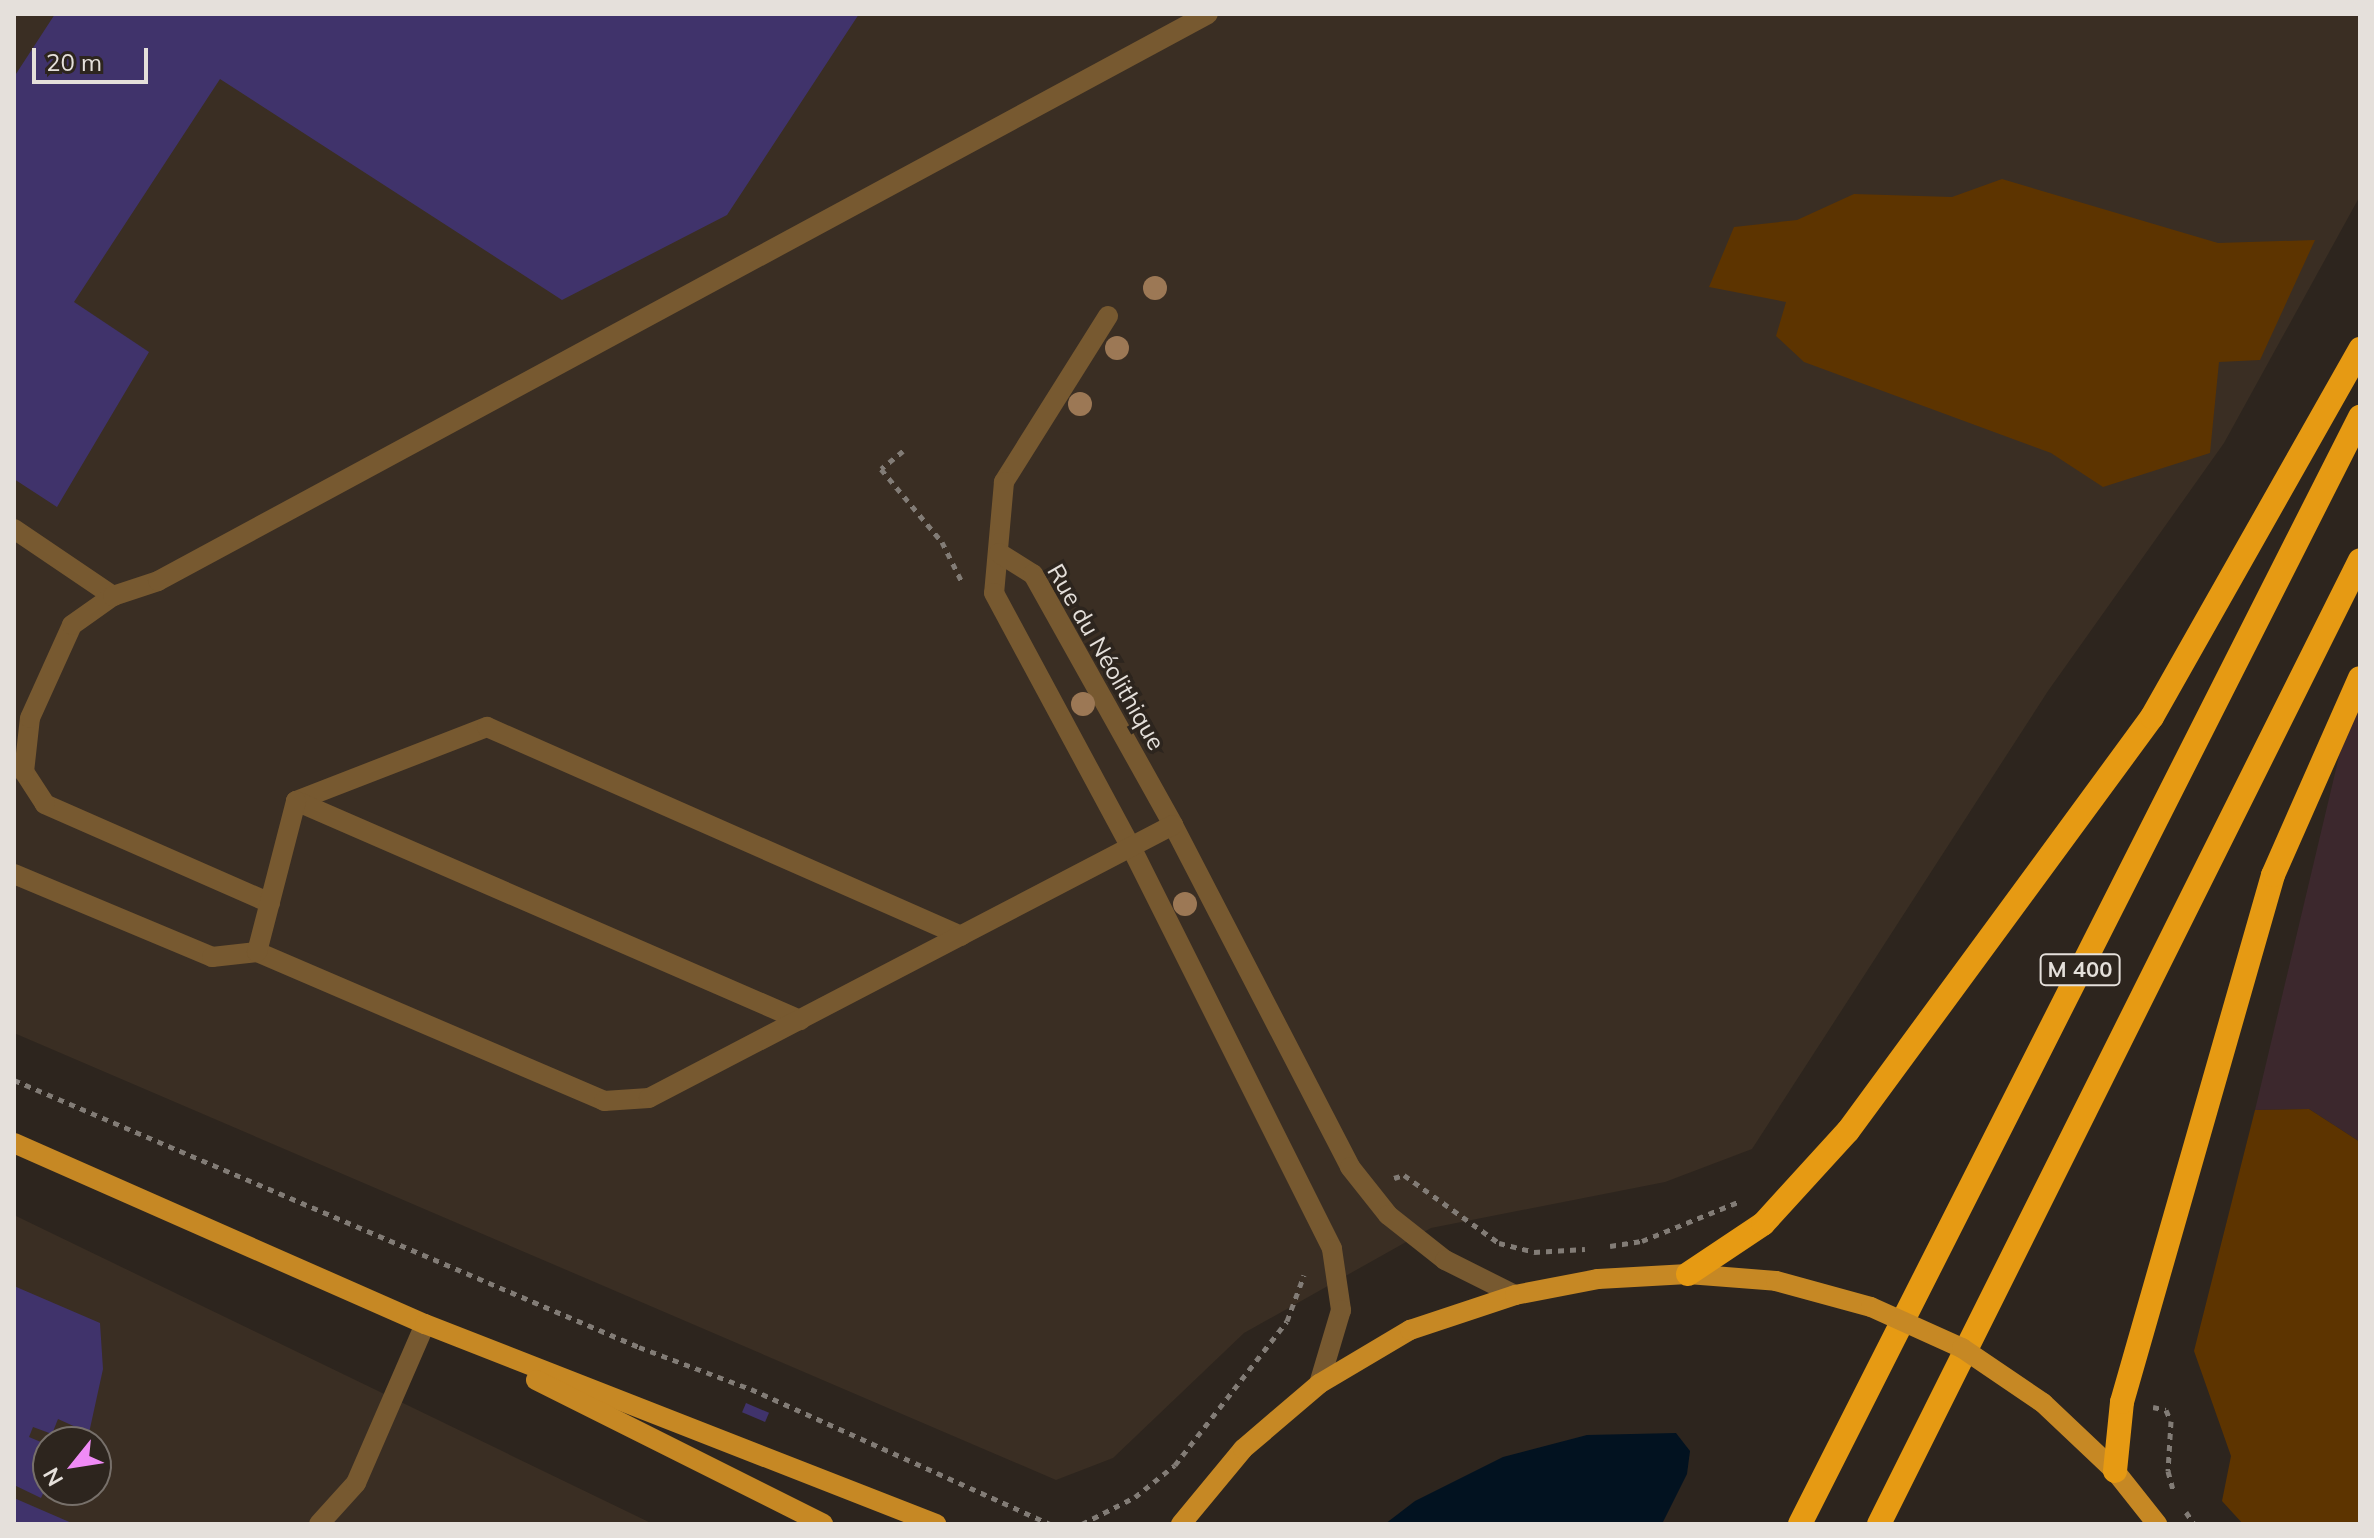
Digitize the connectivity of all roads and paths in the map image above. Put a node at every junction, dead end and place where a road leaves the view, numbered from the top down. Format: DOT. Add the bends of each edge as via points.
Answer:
graph roads {
  1 [pos="1208,14"];
  2 [pos="1108,316"];
  3 [pos="2360,349"];
  4 [pos="2360,417"];
  5 [pos="14,529"];
  6 [pos="999,553"];
  7 [pos="2360,560"];
  8 [pos="113,596"];
  9 [pos="2360,678"];
  10 [pos="296,801"];
  11 [pos="1173,825"];
  12 [pos="1131,847"];
  13 [pos="14,874"];
  14 [pos="270,903"];
  15 [pos="961,936"];
  16 [pos="257,952"];
  17 [pos="800,1020"];
  18 [pos="14,1080"];
  19 [pos="14,1143"];
  20 [pos="1366,1187"];
  21 [pos="1763,1224"];
  22 [pos="1605,1246"];
  23 [pos="1593,1248"];
  24 [pos="1305,1259"];
  25 [pos="1688,1274"];
  26 [pos="1515,1295"];
  27 [pos="425,1324"];
  28 [pos="1319,1384"];
  29 [pos="2115,1471"];
  30 [pos="319,1524"];
  31 [pos="823,1524"];
  32 [pos="936,1524"];
  33 [pos="1050,1524"];
  34 [pos="1082,1524"];
  35 [pos="1181,1524"];
  36 [pos="1800,1524"];
  37 [pos="1879,1524"];
  38 [pos="2157,1524"];
  1 -- 8 [label="street" via="158,581"];
  2 -- 6 [label="street" via="1004,482"];
  3 -- 21 [label="highway" via="2152,717 1848,1131"];
  4 -- 36 [label="highway, M 400"];
  5 -- 8 [label="street"];
  6 -- 11 [label="street, Rue du Néolithique" via="1033,574"];
  6 -- 12 [label="street" via="994,593"];
  7 -- 37 [label="highway, M 400"];
  8 -- 14 [label="street" via="72,625 30,718 24,772 45,804"];
  9 -- 29 [label="highway" via="2273,875 2122,1402"];
  10 -- 14 [label="street"];
  10 -- 15 [label="street" via="487,727"];
  10 -- 17 [label="street"];
  11 -- 12 [label="street"];
  11 -- 20 [label="street, Rue du Néolithique" via="1350,1167"];
  12 -- 15 [label="street"];
  12 -- 28 [label="street" via="1332,1249 1341,1310"];
  13 -- 16 [label="street" via="212,957"];
  14 -- 16 [label="street"];
  15 -- 17 [label="street"];
  16 -- 17 [label="street" via="604,1101 649,1098"];
  18 -- 33 [label="path" via="611,1336 751,1389"];
  19 -- 27 [label="main road"];
  20 -- 23 [label="path" via="1404,1175 1499,1243 1534,1252"];
  20 -- 26 [label="street, Rue du Néolithique" via="1388,1215 1445,1260"];
  21 -- 22 [label="path" via="1735,1199 1642,1241"];
  21 -- 25 [label="highway"];
  24 -- 34 [label="path" via="1303,1284 1287,1321 1219,1413 1175,1465 1135,1497"];
  25 -- 26 [label="main road" via="1598,1279"];
  25 -- 29 [label="main road, bridge" via="1776,1281 1871,1307 1962,1348 2043,1403"];
  26 -- 28 [label="main road" via="1410,1330"];
  27 -- 30 [label="street" via="356,1483"];
  27 -- 31 [label="main road"];
  27 -- 32 [label="main road"];
  28 -- 35 [label="main road" via="1243,1449"];
  29 -- 38 [label="main road"];
}
